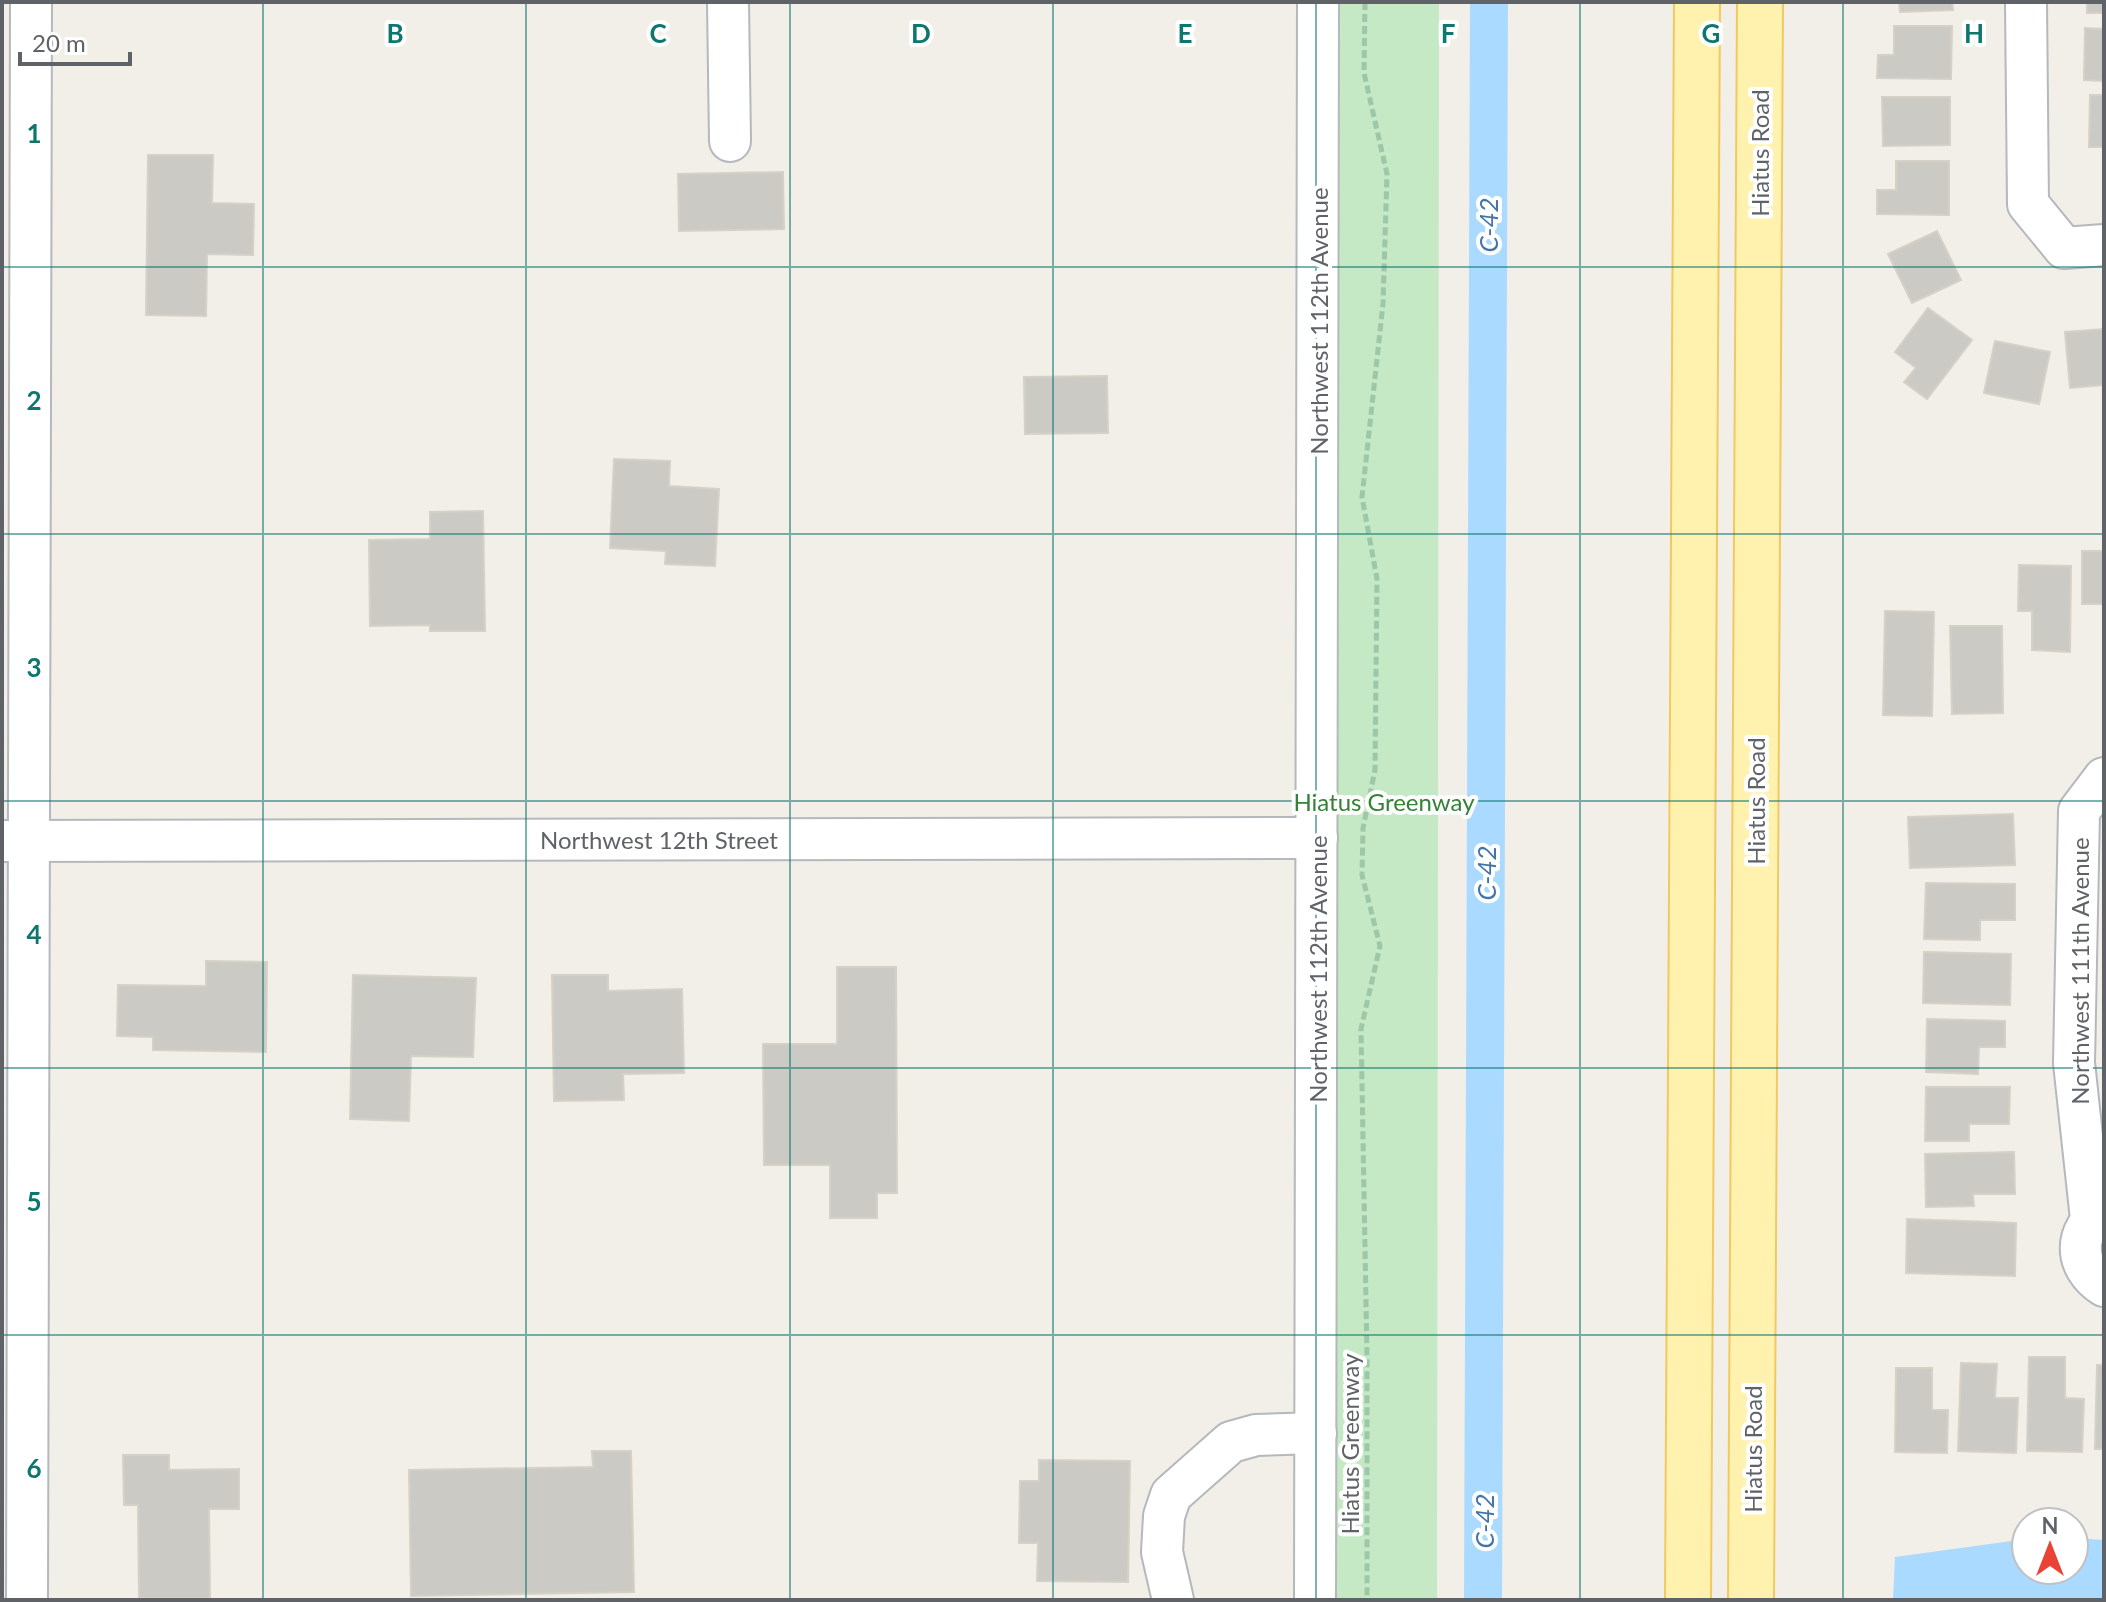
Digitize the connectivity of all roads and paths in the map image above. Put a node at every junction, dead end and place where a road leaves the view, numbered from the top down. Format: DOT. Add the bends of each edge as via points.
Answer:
graph roads {
  1 [pos="31,2"];
  2 [pos="728,2"];
  3 [pos="1318,2"];
  4 [pos="1365,2"];
  5 [pos="1697,2"];
  6 [pos="1760,2"];
  7 [pos="2026,2"];
  8 [pos="730,141"];
  9 [pos="2104,245"];
  10 [pos="2104,778"];
  11 [pos="1317,838"];
  12 [pos="16,841"];
  13 [pos="2089,1064"];
  14 [pos="2098,1215"];
  15 [pos="2104,1286"];
  16 [pos="1316,1433"];
  17 [pos="27,1600"];
  18 [pos="1173,1600"];
  19 [pos="1315,1600"];
  20 [pos="1367,1600"];
  21 [pos="1688,1600"];
  22 [pos="1751,1600"];
  1 -- 12 [label="street"];
  2 -- 8 [label="street"];
  3 -- 11 [label="street, Northwest 112th Avenue"];
  4 -- 20 [label="path, Hiatus Greenway" via="1364,73 1387,174 1383,304 1362,497 1377,579 1375,770 1363,828 1362,875 1380,946 1361,1029"];
  5 -- 21 [label="main road"];
  6 -- 22 [label="main road, Hiatus Road"];
  7 -- 9 [label="street" via="2028,204 2064,248"];
  10 -- 13 [label="street, Northwest 111th Avenue" via="2079,811"];
  11 -- 12 [label="street, Northwest 12th Street"];
  11 -- 16 [label="street, Northwest 112th Avenue"];
  12 -- 17 [label="street"];
  13 -- 14 [label="street, Northwest 111th Avenue"];
  14 -- 15 [label="street, Northwest 111th Avenue" via="2084,1230 2080,1256 2092,1278"];
  16 -- 18 [label="street" via="1256,1435 1231,1442 1171,1495 1162,1552"];
  16 -- 19 [label="street, Northwest 112th Avenue"];
}
